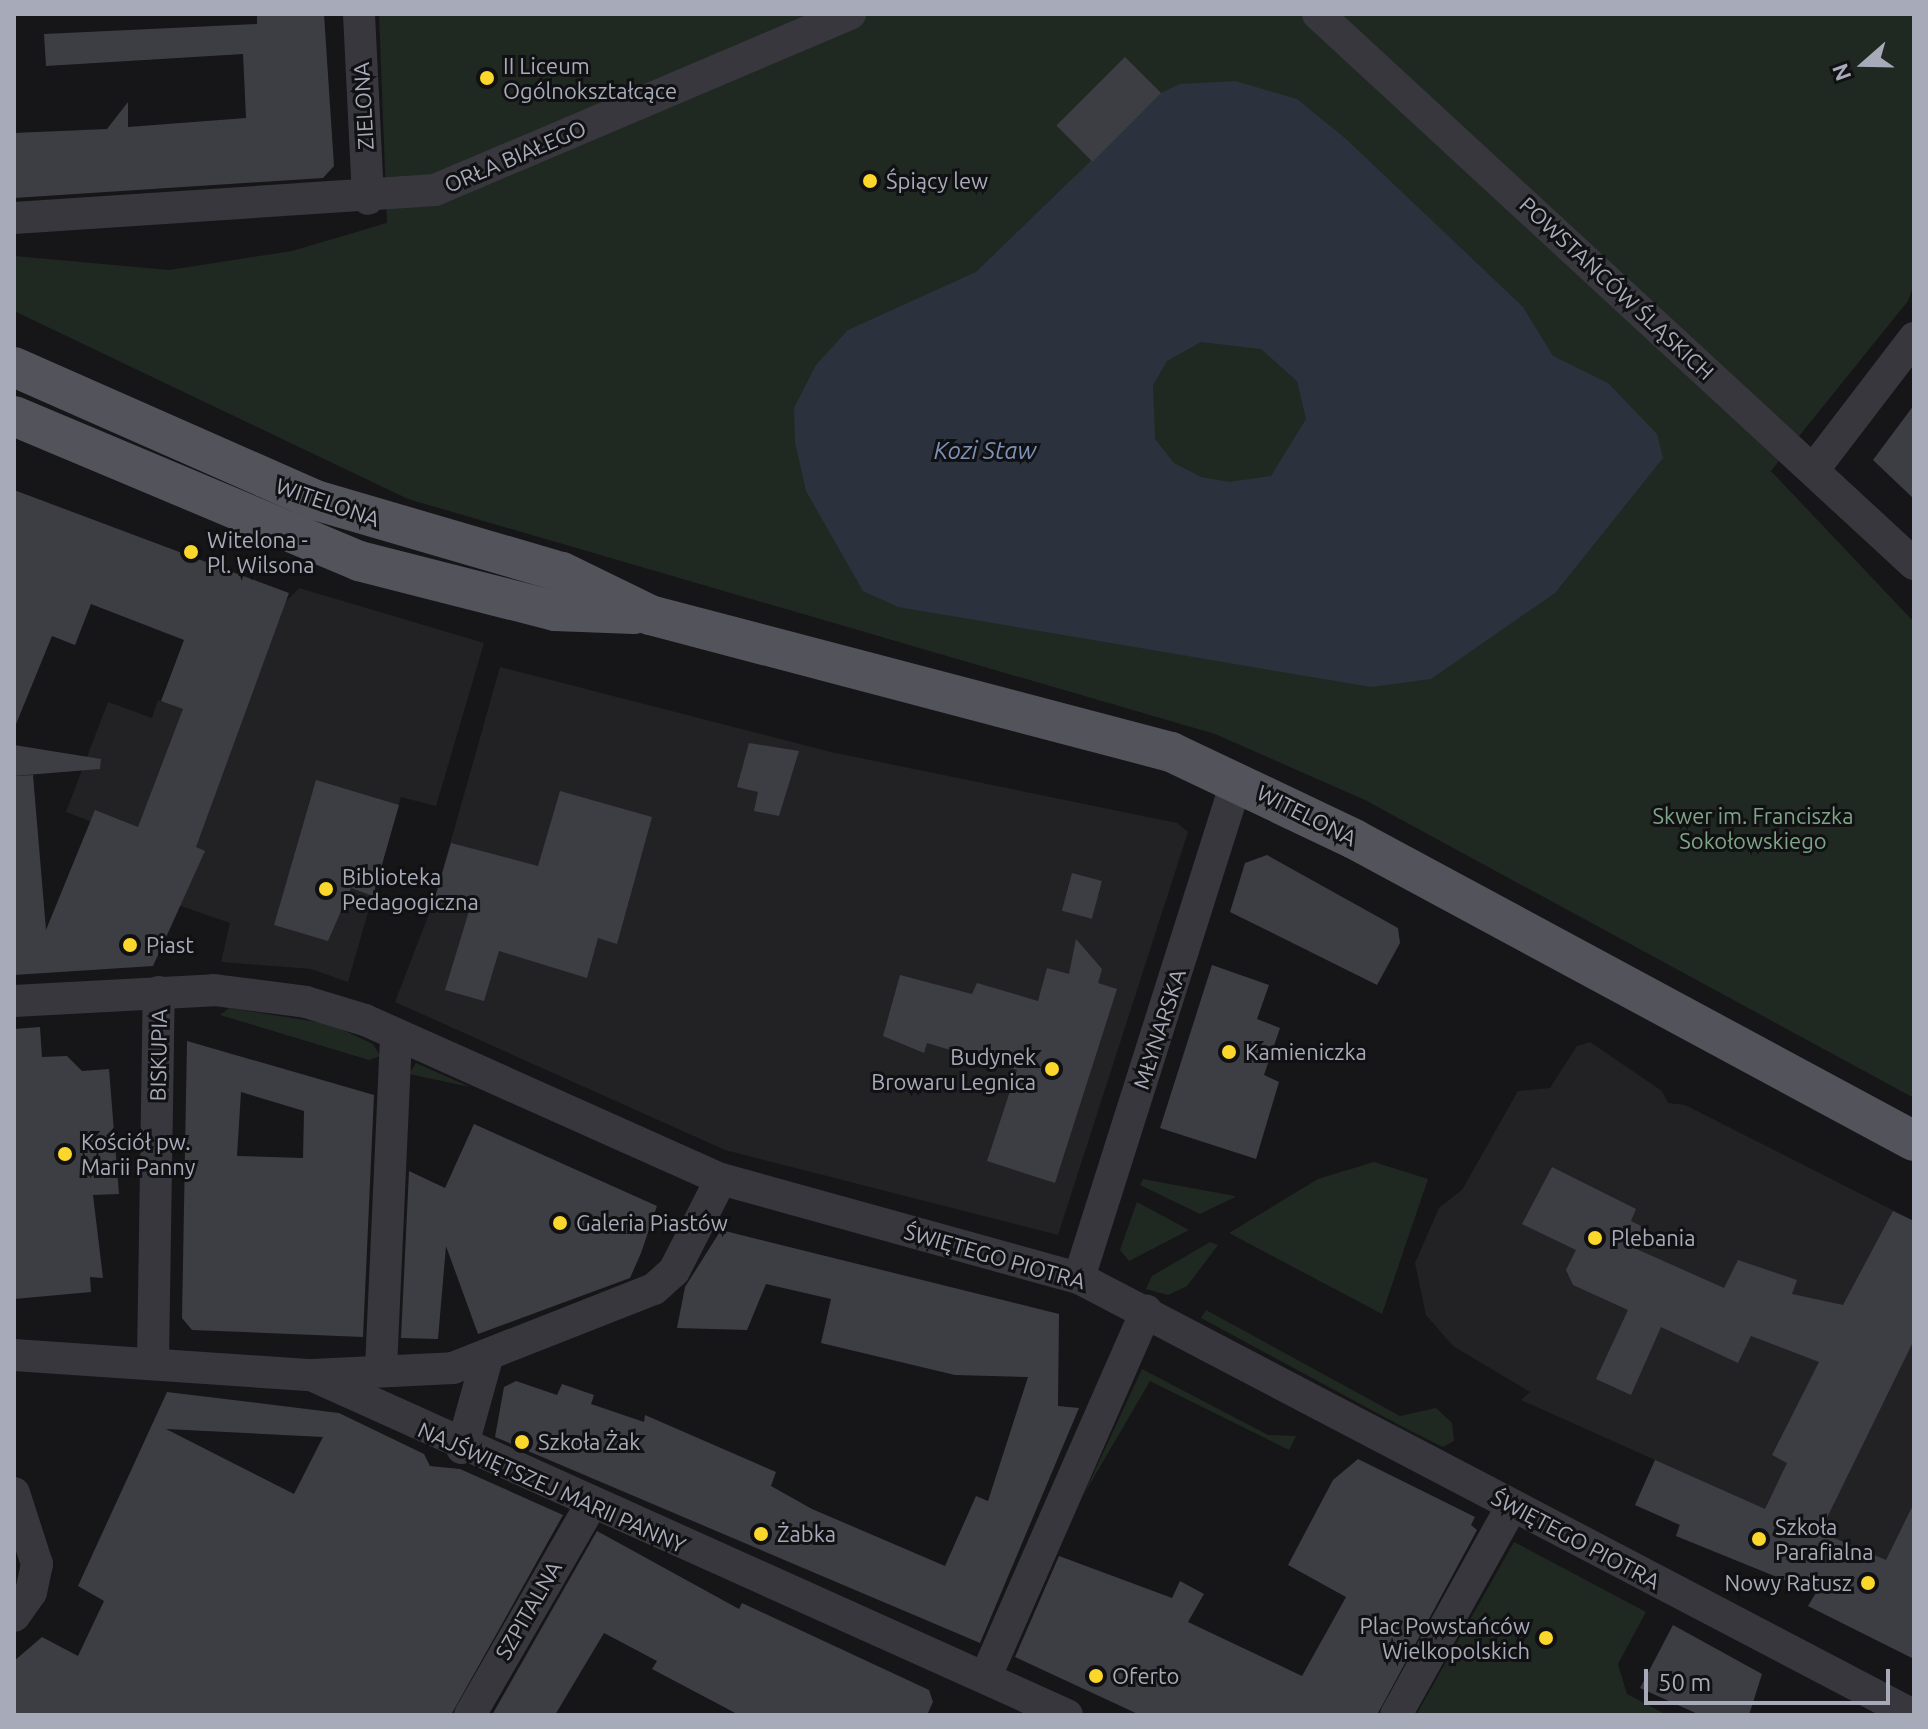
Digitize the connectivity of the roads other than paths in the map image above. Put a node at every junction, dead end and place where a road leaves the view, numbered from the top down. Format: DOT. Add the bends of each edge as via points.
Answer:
graph roads {
  1 [pos="359,14"];
  2 [pos="850,14"];
  3 [pos="1318,14"];
  4 [pos="368,199"];
  5 [pos="14,218"];
  6 [pos="1914,338"];
  7 [pos="14,367"];
  8 [pos="14,416"];
  9 [pos="1814,469"];
  10 [pos="1914,564"];
  11 [pos="650,615"];
  12 [pos="1237,780"];
  13 [pos="159,992"];
  14 [pos="14,1001"];
  15 [pos="396,1034"];
  16 [pos="1914,1141"];
  17 [pos="721,1179"];
  18 [pos="1079,1278"];
  19 [pos="1146,1311"];
  20 [pos="14,1355"];
  21 [pos="487,1358"];
  22 [pos="153,1360"];
  23 [pos="381,1368"];
  24 [pos="311,1375"];
  25 [pos="462,1448"];
  26 [pos="14,1493"];
  27 [pos="590,1506"];
  28 [pos="1512,1506"];
  29 [pos="14,1616"];
  30 [pos="986,1676"];
  31 [pos="470,1715"];
  32 [pos="1067,1715"];
  33 [pos="1396,1715"];
  34 [pos="1913,1715"];
  1 -- 4 [label="street, ZIELONA"];
  2 -- 4 [label="street, ORŁA BIAŁEGO" via="450,185"];
  3 -- 9 [label="street, POWSTAŃCÓW ŚLĄSKICH"];
  4 -- 5 [label="street, ORŁA BIAŁEGO"];
  6 -- 9 [label="street"];
  7 -- 11 [label="main road, WITELONA" via="315,500 562,572"];
  8 -- 11 [label="main road, WITELONA" via="359,561 555,611"];
  9 -- 10 [label="street, POWSTAŃCÓW ŚLĄSKICH"];
  11 -- 12 [label="main road, WITELONA" via="1086,727"];
  12 -- 16 [label="main road, WITELONA"];
  12 -- 18 [label="street, MŁYNARSKA"];
  13 -- 14 [label="street, BISKUPIA"];
  13 -- 15 [label="street, ŚWIĘTEGO PIOTRA" via="287,997"];
  13 -- 22 [label="street, BISKUPIA"];
  15 -- 17 [label="street, ŚWIĘTEGO PIOTRA"];
  15 -- 23 [label="street"];
  17 -- 18 [label="street, ŚWIĘTEGO PIOTRA"];
  17 -- 21 [label="street" via="668,1279"];
  18 -- 19 [label="street, ŚWIĘTEGO PIOTRA"];
  19 -- 28 [label="street, ŚWIĘTEGO PIOTRA"];
  19 -- 30 [label="street"];
  20 -- 22 [label="street, NAJŚWIĘTSZEJ MARII PANNY"];
  21 -- 23 [label="street" via="440,1370"];
  21 -- 25 [label="street"];
  22 -- 24 [label="street, NAJŚWIĘTSZEJ MARII PANNY"];
  23 -- 24 [label="street"];
  24 -- 25 [label="street, NAJŚWIĘTSZEJ MARII PANNY"];
  25 -- 27 [label="street, NAJŚWIĘTSZEJ MARII PANNY"];
  26 -- 29 [label="street" via="36,1559 31,1592"];
  27 -- 30 [label="street, NAJŚWIĘTSZEJ MARII PANNY"];
  27 -- 31 [label="street, SZPITALNA"];
  28 -- 33 [label="street"];
  28 -- 34 [label="street, ŚWIĘTEGO PIOTRA"];
  30 -- 32 [label="street, NAJŚWIĘTSZEJ MARII PANNY"];
}
